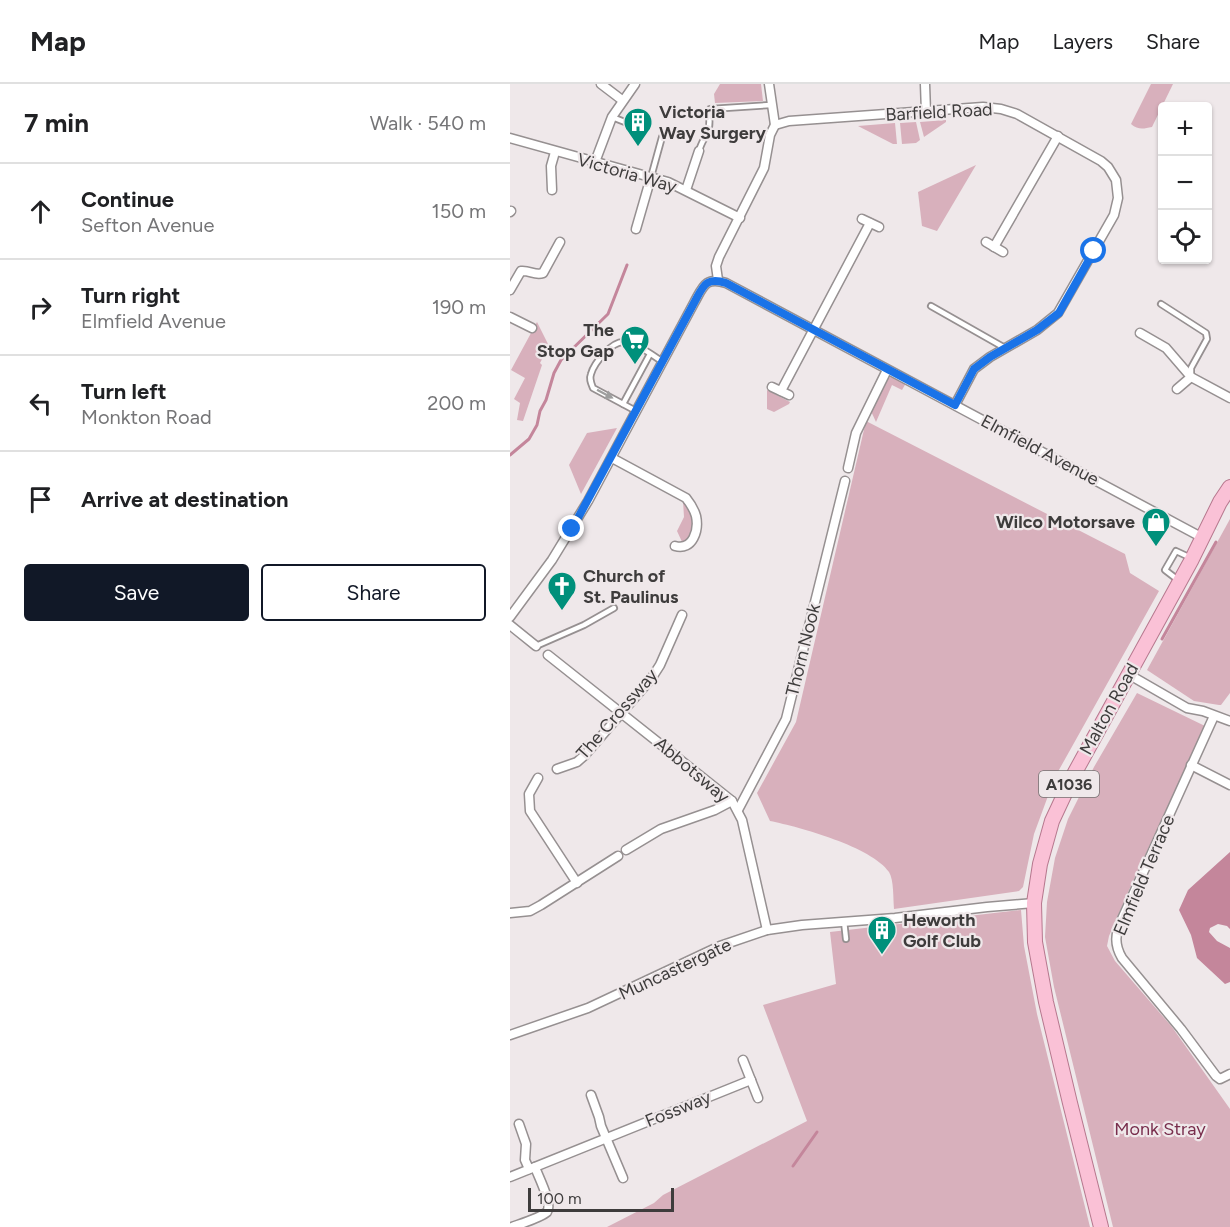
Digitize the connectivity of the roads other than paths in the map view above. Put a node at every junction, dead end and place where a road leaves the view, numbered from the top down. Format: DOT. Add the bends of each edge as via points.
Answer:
graph roads {
  1 [pos="601,84"];
  2 [pos="635,84"];
  3 [pos="769,84"];
  4 [pos="925,84"];
  5 [pos="622,100"];
  6 [pos="771,105"];
  7 [pos="926,111"];
  8 [pos="612,117"];
  9 [pos="775,125"];
  10 [pos="635,126"];
  11 [pos="1058,136"];
  12 [pos="662,137"];
  13 [pos="510,138"];
  14 [pos="699,151"];
  15 [pos="555,152"];
  16 [pos="595,162"];
  17 [pos="651,177"];
  18 [pos="552,190"];
  19 [pos="686,190"];
  20 [pos="740,218"];
  21 [pos="879,227"];
  22 [pos="636,228"];
  23 [pos="560,242"];
  24 [pos="1003,252"];
  25 [pos="510,266"];
  26 [pos="519,274"];
  27 [pos="718,280"];
  28 [pos="510,290"];
  29 [pos="1161,304"];
  30 [pos="931,306"];
  31 [pos="510,317"];
  32 [pos="532,328"];
  33 [pos="813,330"];
  34 [pos="1140,333"];
  35 [pos="1005,348"];
  36 [pos="650,354"];
  37 [pos="663,362"];
  38 [pos="887,370"];
  39 [pos="1191,377"];
  40 [pos="772,387"];
  41 [pos="1177,389"];
  42 [pos="1230,398"];
  43 [pos="623,404"];
  44 [pos="955,405"];
  45 [pos="637,412"];
  46 [pos="612,458"];
  47 [pos="848,468"];
  48 [pos="845,481"];
  49 [pos="1230,487"];
  50 [pos="1203,538"];
  51 [pos="675,546"];
  52 [pos="614,608"];
  53 [pos="681,615"];
  54 [pos="510,617"];
  55 [pos="510,626"];
  56 [pos="536,646"];
  57 [pos="548,655"];
  58 [pos="1128,674"];
  59 [pos="623,713"];
  60 [pos="1214,716"];
  61 [pos="1230,721"];
  62 [pos="1191,765"];
  63 [pos="557,770"];
  64 [pos="538,778"];
  65 [pos="1230,785"];
  66 [pos="732,801"];
  67 [pos="738,810"];
  68 [pos="577,883"];
  69 [pos="1034,903"];
  70 [pos="510,913"];
  71 [pos="844,921"];
  72 [pos="767,930"];
  73 [pos="846,939"];
  74 [pos="510,1035"];
  75 [pos="743,1060"];
  76 [pos="1230,1074"];
  77 [pos="751,1080"];
  78 [pos="591,1095"];
  79 [pos="758,1098"];
  80 [pos="519,1124"];
  81 [pos="606,1138"];
  82 [pos="532,1168"];
  83 [pos="510,1177"];
  84 [pos="623,1178"];
  85 [pos="512,1227"];
  86 [pos="1101,1227"];
  1 -- 5 [label="street"];
  2 -- 5 [label="street"];
  3 -- 6 [label="street"];
  4 -- 7 [label="street"];
  5 -- 8 [label="street"];
  6 -- 9 [label="street"];
  6 -- 14 [label="lane" via="710,109 710,128"];
  7 -- 9 [label="street, Barfield Road"];
  7 -- 11 [label="street, Barfield Road" via="1001,109"];
  8 -- 10 [label="lane"];
  8 -- 16 [label="street"];
  9 -- 20 [label="street" via="761,177"];
  11 -- 24 [label="street" via="990,245"];
  11 -- 35 [label="street, Barfield Road" via="1108,167 1116,180 1119,198 1114,215 1059,313"];
  12 -- 17 [label="lane"];
  13 -- 15 [label="street, Victoria Way"];
  14 -- 19 [label="street"];
  15 -- 16 [label="street, Victoria Way"];
  15 -- 18 [label="street"];
  16 -- 17 [label="street, Victoria Way"];
  17 -- 19 [label="street, Victoria Way"];
  17 -- 22 [label="street"];
  19 -- 20 [label="street, Victoria Way"];
  20 -- 27 [label="street" via="716,266"];
  21 -- 33 [label="street" via="866,221"];
  23 -- 26 [label="street" via="543,273 525,270"];
  25 -- 26 [label="street"];
  26 -- 28 [label="street"];
  27 -- 33 [label="street, Elmfield Avenue"];
  27 -- 37 [label="street" via="705,284"];
  29 -- 39 [label="lane" via="1206,333"];
  30 -- 35 [label="lane"];
  31 -- 32 [label="street"];
  33 -- 38 [label="street, Elmfield Avenue"];
  33 -- 40 [label="street" via="785,393"];
  34 -- 39 [label="street" via="1166,348"];
  35 -- 44 [label="street" via="974,369"];
  36 -- 37 [label="lane"];
  36 -- 43 [label="lane"];
  36 -- 43 [label="lane, one-way" via="628,343 615,343 592,371 593,388"];
  37 -- 45 [label="street"];
  38 -- 44 [label="street, Elmfield Avenue"];
  38 -- 47 [label="street" via="852,444"];
  39 -- 41 [label="street"];
  39 -- 42 [label="street"];
  43 -- 45 [label="lane"];
  44 -- 50 [label="street, Elmfield Avenue"];
  45 -- 46 [label="street"];
  46 -- 51 [label="street" via="690,503 696,518 694,537 687,546"];
  46 -- 54 [label="street" via="572,529"];
  48 -- 67 [label="street, Thorn Nook" via="786,719"];
  49 -- 50 [label="main road, Malton Road / A1036"];
  50 -- 58 [label="main road, Malton Road / A1036"];
  52 -- 56 [label="lane"];
  53 -- 59 [label="street, The Crossway" via="660,665"];
  55 -- 56 [label="street"];
  57 -- 59 [label="street, Abbotsway"];
  58 -- 60 [label="street" via="1187,708"];
  58 -- 69 [label="main road, Malton Road / A1036" via="1052,821"];
  59 -- 63 [label="street, The Crossway" via="577,762"];
  59 -- 66 [label="street, Abbotsway"];
  60 -- 61 [label="street"];
  60 -- 62 [label="street, Elmfield Terrace"];
  62 -- 65 [label="street"];
  62 -- 76 [label="street, Elmfield Terrace" via="1117,929 1116,945 1130,970 1216,1076 1220,1079"];
  64 -- 68 [label="street" via="529,794 530,811"];
  66 -- 67 [label="street, Abbotsway"];
  66 -- 68 [label="street" via="661,829"];
  67 -- 72 [label="street, Abbotsway"];
  68 -- 70 [label="street" via="530,910"];
  69 -- 71 [label="street, Muncastergate"];
  69 -- 86 [label="main road, Malton Road / A1036" via="1035,942 1046,1002"];
  71 -- 72 [label="street, Muncastergate"];
  71 -- 73 [label="lane"];
  72 -- 74 [label="street, Muncastergate" via="720,946 605,1001"];
  75 -- 77 [label="street"];
  77 -- 79 [label="street"];
  77 -- 81 [label="street, Fossway"];
  78 -- 81 [label="street"];
  80 -- 82 [label="street" via="526,1144 524,1155"];
  81 -- 82 [label="street, Fossway"];
  81 -- 84 [label="street"];
  82 -- 83 [label="street, Fossway"];
  82 -- 85 [label="street" via="549,1208 545,1214"];
}
